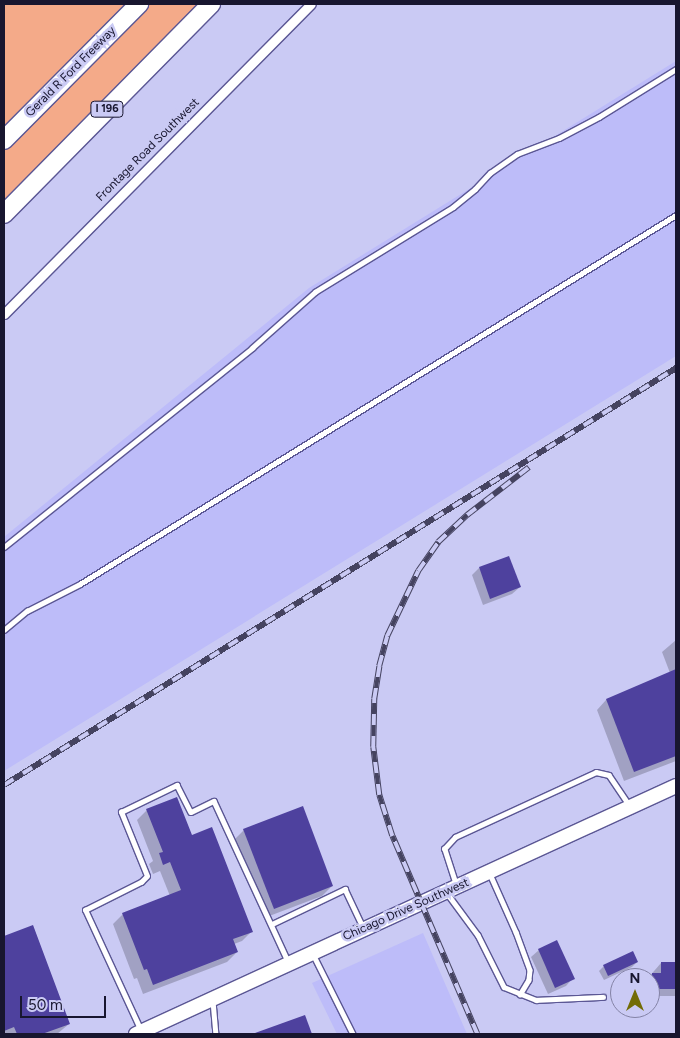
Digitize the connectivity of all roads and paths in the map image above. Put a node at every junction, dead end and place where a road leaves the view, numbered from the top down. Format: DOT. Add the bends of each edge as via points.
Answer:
graph roads {
  1 [pos="139,4"];
  2 [pos="211,4"];
  3 [pos="310,4"];
  4 [pos="676,69"];
  5 [pos="4,140"];
  6 [pos="4,214"];
  7 [pos="676,215"];
  8 [pos="4,314"];
  9 [pos="4,547"];
  10 [pos="4,630"];
  11 [pos="676,786"];
  12 [pos="631,807"];
  13 [pos="490,872"];
  14 [pos="452,889"];
  15 [pos="272,924"];
  16 [pos="364,929"];
  17 [pos="313,953"];
  18 [pos="289,964"];
  19 [pos="520,995"];
  20 [pos="603,997"];
  21 [pos="213,999"];
  22 [pos="139,1033"];
  23 [pos="216,1034"];
  24 [pos="353,1034"];
  1 -- 5 [label="highway, Gerald R Ford Freeway"];
  2 -- 6 [label="highway, I 196"];
  3 -- 8 [label="street, Frontage Road Southwest"];
  4 -- 9 [label="lane" via="599,117 559,138 517,154 490,173 453,207 315,292 252,348"];
  7 -- 10 [label="lane" via="80,584 27,611"];
  11 -- 12 [label="main road, Chicago Drive Southwest"];
  12 -- 13 [label="main road, Chicago Drive Southwest"];
  12 -- 14 [label="lane" via="609,776 596,772 455,836 444,849"];
  13 -- 14 [label="main road, Chicago Drive Southwest"];
  13 -- 19 [label="lane" via="530,970 529,980"];
  14 -- 16 [label="main road, Chicago Drive Southwest"];
  14 -- 19 [label="lane" via="504,986"];
  15 -- 16 [label="lane" via="345,889"];
  15 -- 18 [label="lane"];
  15 -- 22 [label="lane" via="214,801 191,812 177,785 121,812 147,876 85,910"];
  16 -- 17 [label="main road, Chicago Drive Southwest"];
  17 -- 18 [label="main road, Chicago Drive Southwest"];
  17 -- 24 [label="lane"];
  18 -- 21 [label="main road, Chicago Drive Southwest"];
  19 -- 20 [label="lane" via="536,1000"];
  21 -- 22 [label="main road, Chicago Drive Southwest"];
  21 -- 23 [label="lane"];
}
